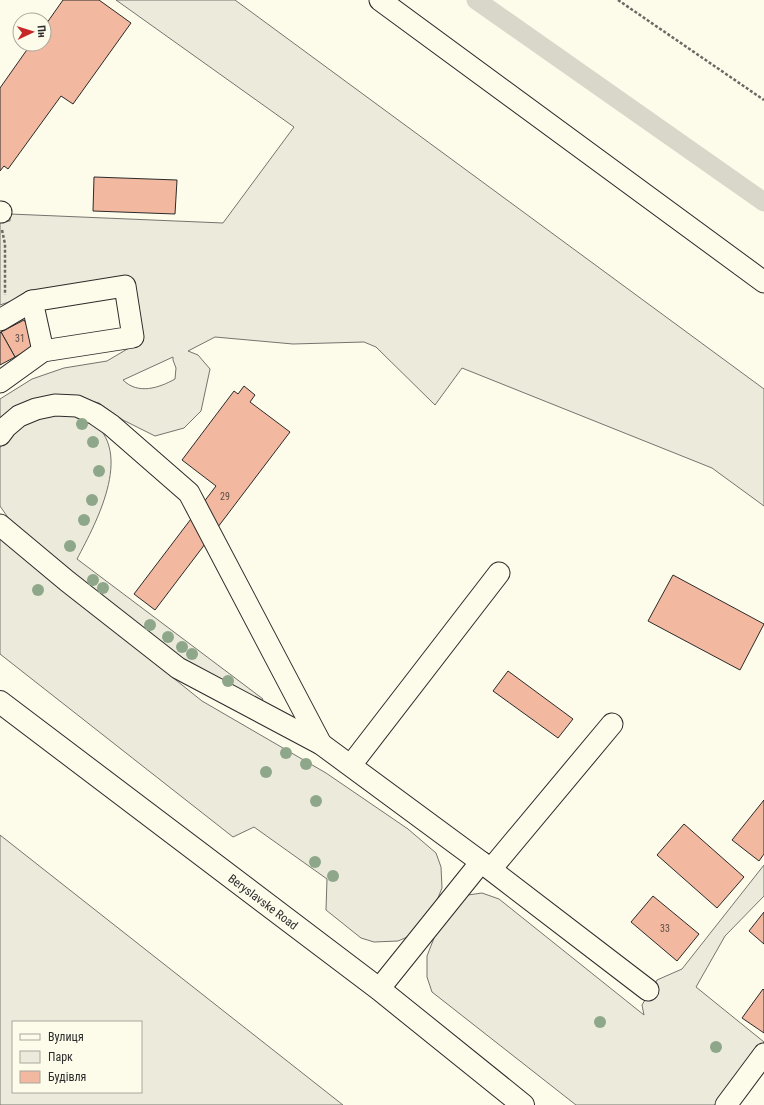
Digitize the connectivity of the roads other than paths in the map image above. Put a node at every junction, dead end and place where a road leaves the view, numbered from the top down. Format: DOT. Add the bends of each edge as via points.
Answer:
graph roads {
  1 [pos="380,0"];
  2 [pos="764,282"];
  3 [pos="32,301"];
  4 [pos="2,318"];
  5 [pos="42,351"];
  6 [pos="0,382"];
  7 [pos="0,435"];
  8 [pos="0,524"];
  9 [pos="499,573"];
  10 [pos="0,702"];
  11 [pos="612,724"];
  12 [pos="321,744"];
  13 [pos="351,765"];
  14 [pos="486,865"];
  15 [pos="379,989"];
  16 [pos="648,990"];
  17 [pos="764,1054"];
  18 [pos="523,1105"];
  19 [pos="726,1105"];
  1 -- 2 [label="street"];
  3 -- 4 [label="street"];
  3 -- 5 [label="street"];
  3 -- 5 [label="street" via="125,286 133,337"];
  5 -- 6 [label="street"];
  7 -- 12 [label="street" via="19,416 36,409 54,405 77,406 111,425 189,493"];
  8 -- 12 [label="street" via="67,581 178,668"];
  9 -- 13 [label="street"];
  10 -- 15 [label="main road, Beryslavske Road"];
  11 -- 14 [label="street"];
  12 -- 13 [label="street"];
  13 -- 14 [label="street"];
  14 -- 15 [label="street"];
  14 -- 16 [label="street"];
  15 -- 18 [label="main road, Beryslavske Road"];
  17 -- 19 [label="street"];
}
